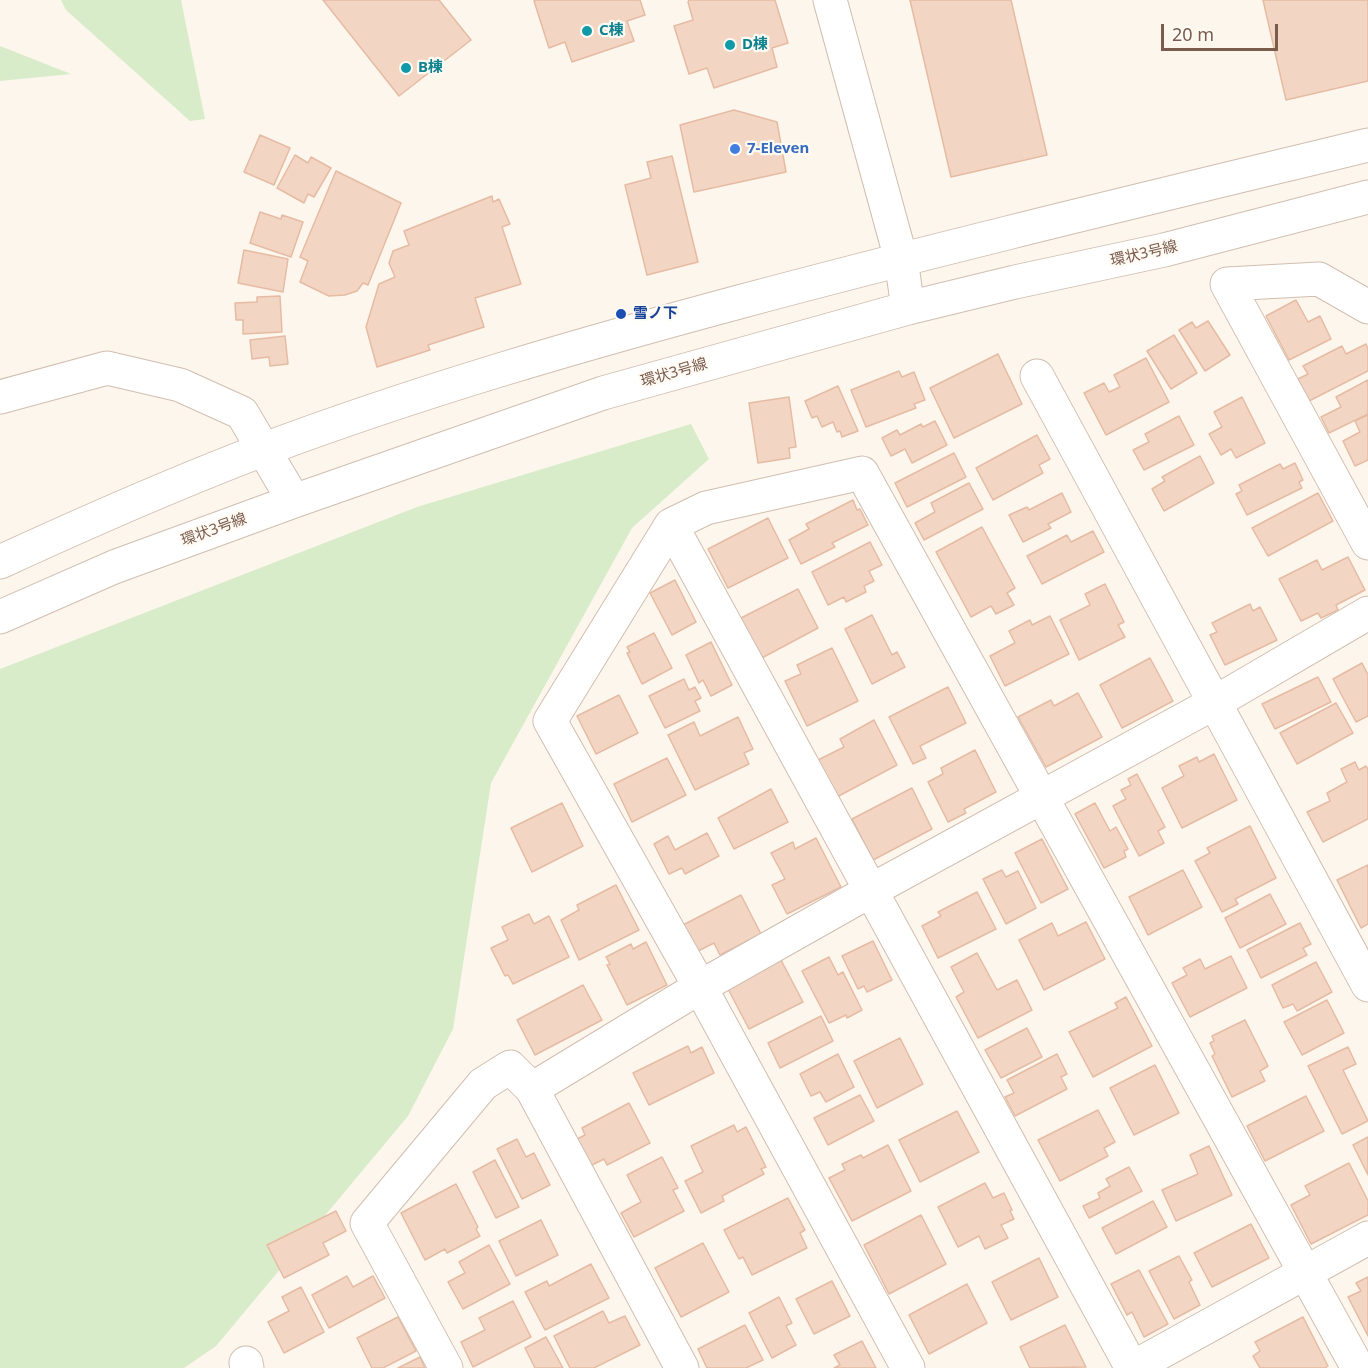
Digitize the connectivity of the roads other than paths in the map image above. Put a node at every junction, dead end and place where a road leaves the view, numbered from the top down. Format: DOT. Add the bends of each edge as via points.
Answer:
graph roads {
  1 [pos="830,0"];
  2 [pos="1368,145"];
  3 [pos="1368,197"];
  4 [pos="901,259"];
  5 [pos="1368,307"];
  6 [pos="908,308"];
  7 [pos="1037,376"];
  8 [pos="0,397"];
  9 [pos="264,450"];
  10 [pos="294,501"];
  11 [pos="671,525"];
  12 [pos="1368,543"];
  13 [pos="0,562"];
  14 [pos="1368,613"];
  15 [pos="0,616"];
  16 [pos="1214,703"];
  17 [pos="1042,798"];
  18 [pos="870,891"];
  19 [pos="1368,985"];
  20 [pos="700,987"];
  21 [pos="532,1089"];
  22 [pos="1368,1238"];
  23 [pos="1306,1272"];
  24 [pos="446,1368"];
  25 [pos="682,1368"];
  26 [pos="908,1368"];
  27 [pos="1132,1368"];
  28 [pos="1358,1368"];
  1 -- 4 [label="street"];
  2 -- 4 [label="street"];
  3 -- 6 [label="street, 環状3号線" via="1164,250"];
  4 -- 6 [label="street"];
  4 -- 9 [label="street" via="578,345"];
  5 -- 12 [label="street" via="1319,279 1227,284"];
  6 -- 10 [label="street, 環状3号線" via="603,393"];
  7 -- 16 [label="street"];
  8 -- 9 [label="street" via="107,368 180,385 242,413"];
  9 -- 10 [label="street"];
  9 -- 13 [label="street"];
  10 -- 15 [label="street, 環状3号線" via="114,567"];
  11 -- 17 [label="street" via="706,508 861,473"];
  11 -- 18 [label="street"];
  11 -- 20 [label="street" via="550,721"];
  14 -- 16 [label="street"];
  16 -- 17 [label="street"];
  16 -- 19 [label="street"];
  17 -- 18 [label="street"];
  17 -- 23 [label="street"];
  18 -- 20 [label="street"];
  18 -- 27 [label="street"];
  20 -- 21 [label="street"];
  20 -- 26 [label="street"];
  21 -- 24 [label="street" via="510,1067 483,1084 367,1223"];
  21 -- 25 [label="street"];
  22 -- 23 [label="street"];
  23 -- 27 [label="street"];
  23 -- 28 [label="street"];
}
